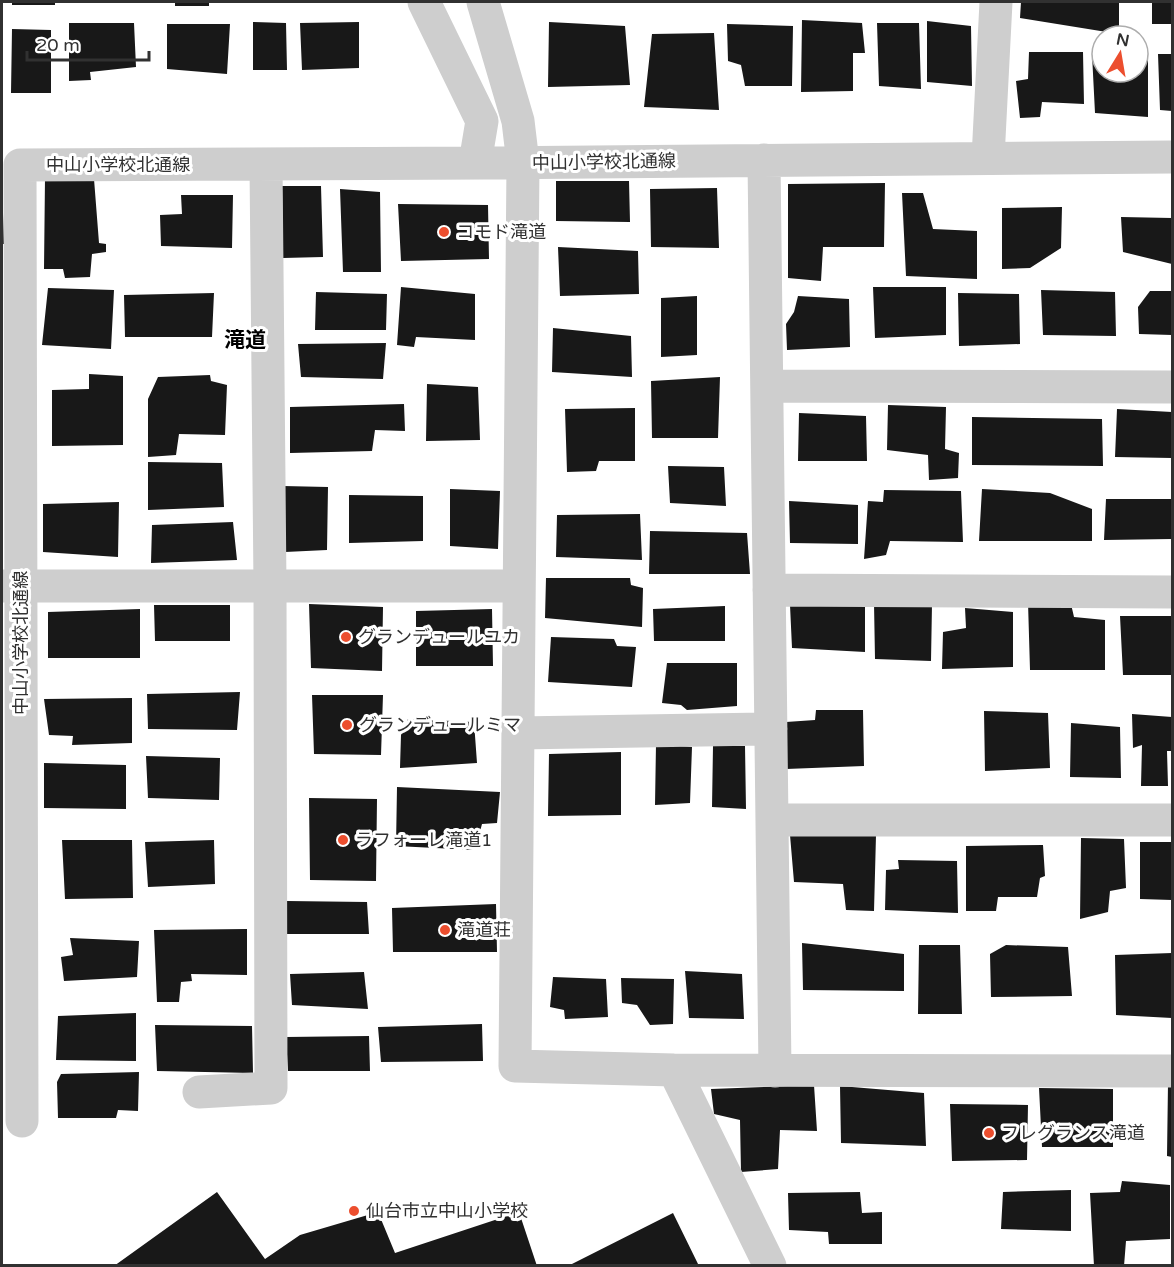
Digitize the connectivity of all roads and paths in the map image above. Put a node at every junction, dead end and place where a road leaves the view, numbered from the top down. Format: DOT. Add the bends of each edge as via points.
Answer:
graph roads {
  1 [pos="424,2"];
  2 [pos="483,2"];
  3 [pos="996,2"];
  4 [pos="1173,157"];
  5 [pos="988,158"];
  6 [pos="764,160"];
  7 [pos="475,163"];
  8 [pos="523,163"];
  9 [pos="266,164"];
  10 [pos="11,165"];
  11 [pos="767,386"];
  12 [pos="1173,387"];
  13 [pos="11,388"];
  14 [pos="11,586"];
  15 [pos="270,586"];
  16 [pos="519,586"];
  17 [pos="769,590"];
  18 [pos="1173,592"];
  19 [pos="771,729"];
  20 [pos="518,733"];
  21 [pos="11,782"];
  22 [pos="772,820"];
  23 [pos="1173,820"];
  24 [pos="12,1013"];
  25 [pos="674,1070"];
  26 [pos="775,1071"];
  27 [pos="1173,1071"];
  28 [pos="200,1092"];
  29 [pos="22,1121"];
  30 [pos="770,1266"];
  1 -- 7 [label="street" via="482,122"];
  2 -- 8 [label="street" via="518,121"];
  3 -- 5 [label="street"];
  4 -- 5 [label="street, 中山小学校北通線"];
  5 -- 6 [label="street, 中山小学校北通線"];
  6 -- 8 [label="street, 中山小学校北通線"];
  6 -- 11 [label="street"];
  7 -- 8 [label="street, 中山小学校北通線"];
  7 -- 9 [label="street, 中山小学校北通線"];
  8 -- 16 [label="street"];
  9 -- 10 [label="street, 中山小学校北通線"];
  9 -- 15 [label="street"];
  10 -- 13 [label="street, 中山小学校北通線"];
  11 -- 12 [label="street"];
  11 -- 17 [label="street"];
  13 -- 14 [label="street, 中山小学校北通線"];
  14 -- 15 [label="street"];
  14 -- 21 [label="street, 中山小学校北通線"];
  15 -- 16 [label="street"];
  15 -- 28 [label="street" via="271,1088"];
  16 -- 20 [label="street"];
  17 -- 18 [label="street"];
  17 -- 19 [label="street"];
  19 -- 20 [label="street"];
  19 -- 22 [label="street"];
  20 -- 25 [label="street" via="514,1066"];
  21 -- 24 [label="street, 中山小学校北通線"];
  22 -- 23 [label="street"];
  22 -- 26 [label="street"];
  24 -- 29 [label="street, 中山小学校北通線"];
  25 -- 26 [label="street"];
  25 -- 30 [label="street"];
  26 -- 27 [label="street"];
}
